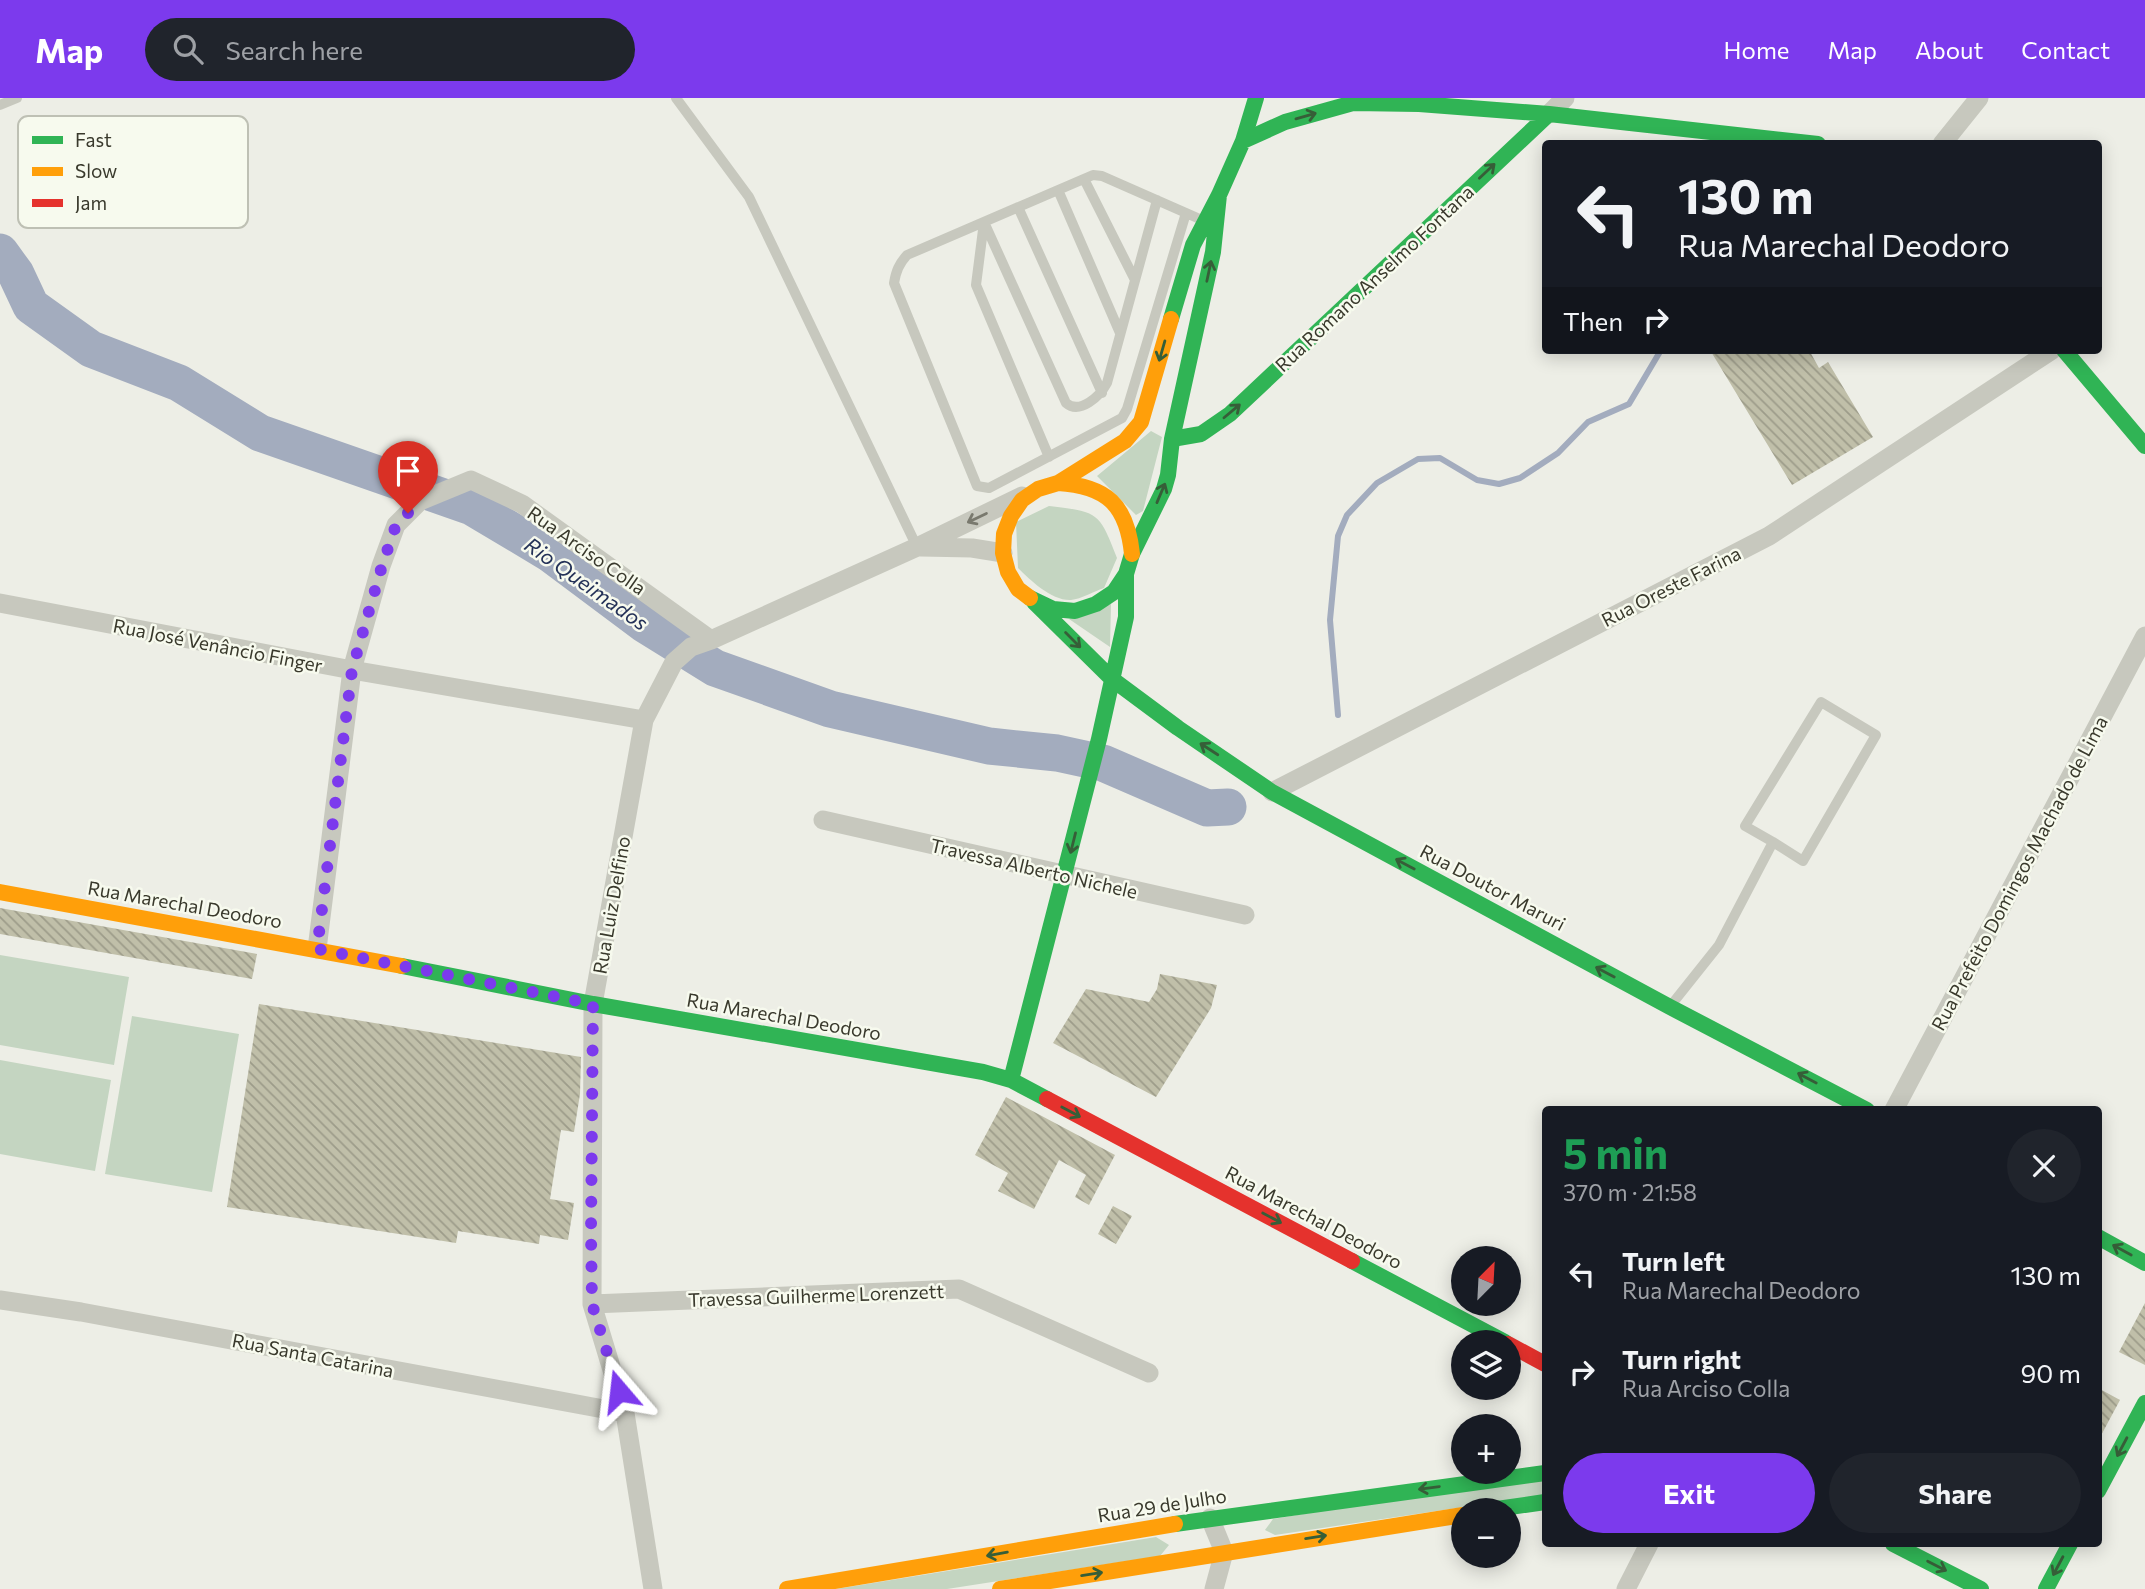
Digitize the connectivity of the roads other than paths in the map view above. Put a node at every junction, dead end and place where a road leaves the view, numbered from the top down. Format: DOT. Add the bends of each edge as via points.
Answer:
graph roads {
  1 [pos="17,98"];
  2 [pos="676,98"];
  3 [pos="1272,98"];
  4 [pos="1402,98"];
  5 [pos="1565,98"];
  6 [pos="1979,98"];
  7 [pos="1256,101"];
  8 [pos="1414,101"];
  9 [pos="0,105"];
  10 [pos="1549,114"];
  11 [pos="1782,140"];
  12 [pos="1945,140"];
  13 [pos="1243,141"];
  14 [pos="1084,179"];
  15 [pos="1058,190"];
  16 [pos="1219,195"];
  17 [pos="1157,200"];
  18 [pos="1018,207"];
  19 [pos="1186,213"];
  20 [pos="984,222"];
  21 [pos="1205,222"];
  22 [pos="1135,280"];
  23 [pos="1120,333"];
  24 [pos="2046,354"];
  25 [pos="2067,354"];
  26 [pos="1102,393"];
  27 [pos="1156,430"];
  28 [pos="2145,446"];
  29 [pos="1049,457"];
  30 [pos="1058,483"];
  31 [pos="1038,489"];
  32 [pos="917,547"];
  33 [pos="1003,553"];
  34 [pos="1132,554"];
  35 [pos="1126,574"];
  36 [pos="1033,601"];
  37 [pos="0,603"];
  38 [pos="2145,636"];
  39 [pos="711,640"];
  40 [pos="352,670"];
  41 [pos="1112,679"];
  42 [pos="644,720"];
  43 [pos="1272,792"];
  44 [pos="823,820"];
  45 [pos="1773,842"];
  46 [pos="1065,876"];
  47 [pos="0,892"];
  48 [pos="1244,915"];
  49 [pos="317,949"];
  50 [pos="593,1004"];
  51 [pos="1670,1007"];
  52 [pos="1011,1080"];
  53 [pos="1859,1106"];
  54 [pos="1896,1106"];
  55 [pos="2102,1239"];
  56 [pos="2145,1263"];
  57 [pos="0,1300"];
  58 [pos="592,1304"];
  59 [pos="1482,1330"];
  60 [pos="1521,1351"];
  61 [pos="1542,1362"];
  62 [pos="1149,1373"];
  63 [pos="2145,1403"];
  64 [pos="625,1413"];
  65 [pos="1542,1473"];
  66 [pos="2102,1484"];
  67 [pos="1542,1502"];
  68 [pos="1521,1505"];
  69 [pos="1451,1516"];
  70 [pos="1210,1518"];
  71 [pos="1647,1547"];
  72 [pos="1899,1547"];
  73 [pos="2068,1547"];
  74 [pos="1223,1552"];
  75 [pos="653,1589"];
  76 [pos="787,1589"];
  77 [pos="1000,1589"];
  78 [pos="1214,1589"];
  79 [pos="1626,1589"];
  80 [pos="1981,1589"];
  81 [pos="2046,1589"];
  1 -- 9 [label="lane"];
  2 -- 32 [label="lane" via="749,197"];
  3 -- 7 [label="main road"];
  4 -- 8 [label="main road"];
  5 -- 10 [label="street, Rua Romano Anselmo Fontana"];
  6 -- 12 [label="street"];
  7 -- 13 [label="main road"];
  8 -- 10 [label="main road"];
  13 -- 8 [label="main road, one-way" via="1285,122 1353,103"];
  10 -- 11 [label="main road"];
  27 -- 10 [label="main road, Rua Romano Anselmo Fontana, one-way" via="1201,434 1230,414"];
  13 -- 16 [label="main road"];
  14 -- 15 [label="lane"];
  14 -- 17 [label="lane" via="1102,176"];
  14 -- 22 [label="lane"];
  15 -- 18 [label="lane"];
  15 -- 23 [label="lane"];
  16 -- 21 [label="main road"];
  27 -- 16 [label="main road, one-way" via="1213,252"];
  17 -- 19 [label="lane"];
  17 -- 22 [label="lane"];
  18 -- 20 [label="lane"];
  18 -- 26 [label="lane"];
  19 -- 21 [label="lane"];
  19 -- 29 [label="lane" via="1122,418"];
  20 -- 26 [label="lane" via="1066,403 1076,408"];
  20 -- 29 [label="lane" via="976,285"];
  20 -- 29 [label="lane" via="907,255 896,270 894,283 977,486 989,488"];
  21 -- 27 [label="main road, one-way" via="1193,245"];
  22 -- 23 [label="lane"];
  23 -- 26 [label="lane"];
  24 -- 43 [label="street, Rua Oreste Farina" via="1769,536"];
  25 -- 28 [label="main road"];
  27 -- 30 [label="main road" via="1125,441"];
  34 -- 27 [label="main road, one-way" via="1168,475"];
  30 -- 31 [label="main road"];
  30 -- 34 [label="main road" via="1077,483 1112,500 1131,534"];
  31 -- 32 [label="street, one-way"];
  31 -- 33 [label="main road" via="1022,500 1011,516"];
  32 -- 33 [label="street"];
  32 -- 39 [label="street"];
  33 -- 36 [label="main road" via="1018,589"];
  34 -- 35 [label="main road"];
  35 -- 36 [label="main road" via="1114,592 1075,611"];
  35 -- 41 [label="main road" via="1126,617"];
  36 -- 41 [label="main road, Rua Doutor Maruri, one-way"];
  37 -- 40 [label="street, Rua José Venâncio Finger"];
  38 -- 54 [label="street, Rua Prefeito Domingos Machado de Lima"];
  39 -- 40 [label="street, Rua Arciso Colla" via="522,504 471,480 420,501 396,525"];
  39 -- 42 [label="street, Rua Luiz Delfino" via="691,647 674,662"];
  40 -- 42 [label="street, Rua José Venâncio Finger"];
  40 -- 49 [label="street, Rua Arciso Colla"];
  43 -- 41 [label="main road, Rua Doutor Maruri, one-way"];
  41 -- 46 [label="main road, one-way"];
  42 -- 50 [label="street, Rua Luiz Delfino"];
  51 -- 43 [label="main road, Rua Doutor Maruri, one-way"];
  44 -- 46 [label="street, Travessa Alberto Nichele"];
  45 -- 45 [label="lane" via="1803,861 1876,734 1821,702 1745,826"];
  45 -- 51 [label="lane" via="1719,945"];
  46 -- 48 [label="street, Travessa Alberto Nichele"];
  46 -- 52 [label="main road"];
  47 -- 49 [label="main road, Rua Marechal Deodoro"];
  49 -- 50 [label="main road, Rua Marechal Deodoro"];
  50 -- 52 [label="main road, Rua Marechal Deodoro"];
  50 -- 58 [label="street, Rua Luiz Delfino"];
  53 -- 51 [label="main road, Rua Doutor Maruri, one-way"];
  52 -- 59 [label="main road, Rua Marechal Deodoro, one-way"];
  56 -- 55 [label="main road, one-way"];
  57 -- 64 [label="street, Rua Santa Catarina"];
  58 -- 62 [label="street, Travessa Guilherme Lorenzett" via="959,1289"];
  58 -- 64 [label="street, Rua Luiz Delfino"];
  60 -- 61 [label="main road, Rua Marechal Deodoro"];
  63 -- 66 [label="main road, one-way"];
  64 -- 75 [label="street, Rua Luiz Delfino"];
  65 -- 70 [label="main road, Rua 29 de Julho, one-way"];
  67 -- 68 [label="main road"];
  74 -- 69 [label="main road, one-way"];
  70 -- 74 [label="street"];
  70 -- 76 [label="main road, Rua 29 de Julho, one-way"];
  71 -- 79 [label="street"];
  72 -- 80 [label="main road, one-way"];
  73 -- 81 [label="main road, one-way"];
  77 -- 74 [label="main road, one-way"];
  74 -- 78 [label="street"];
}
